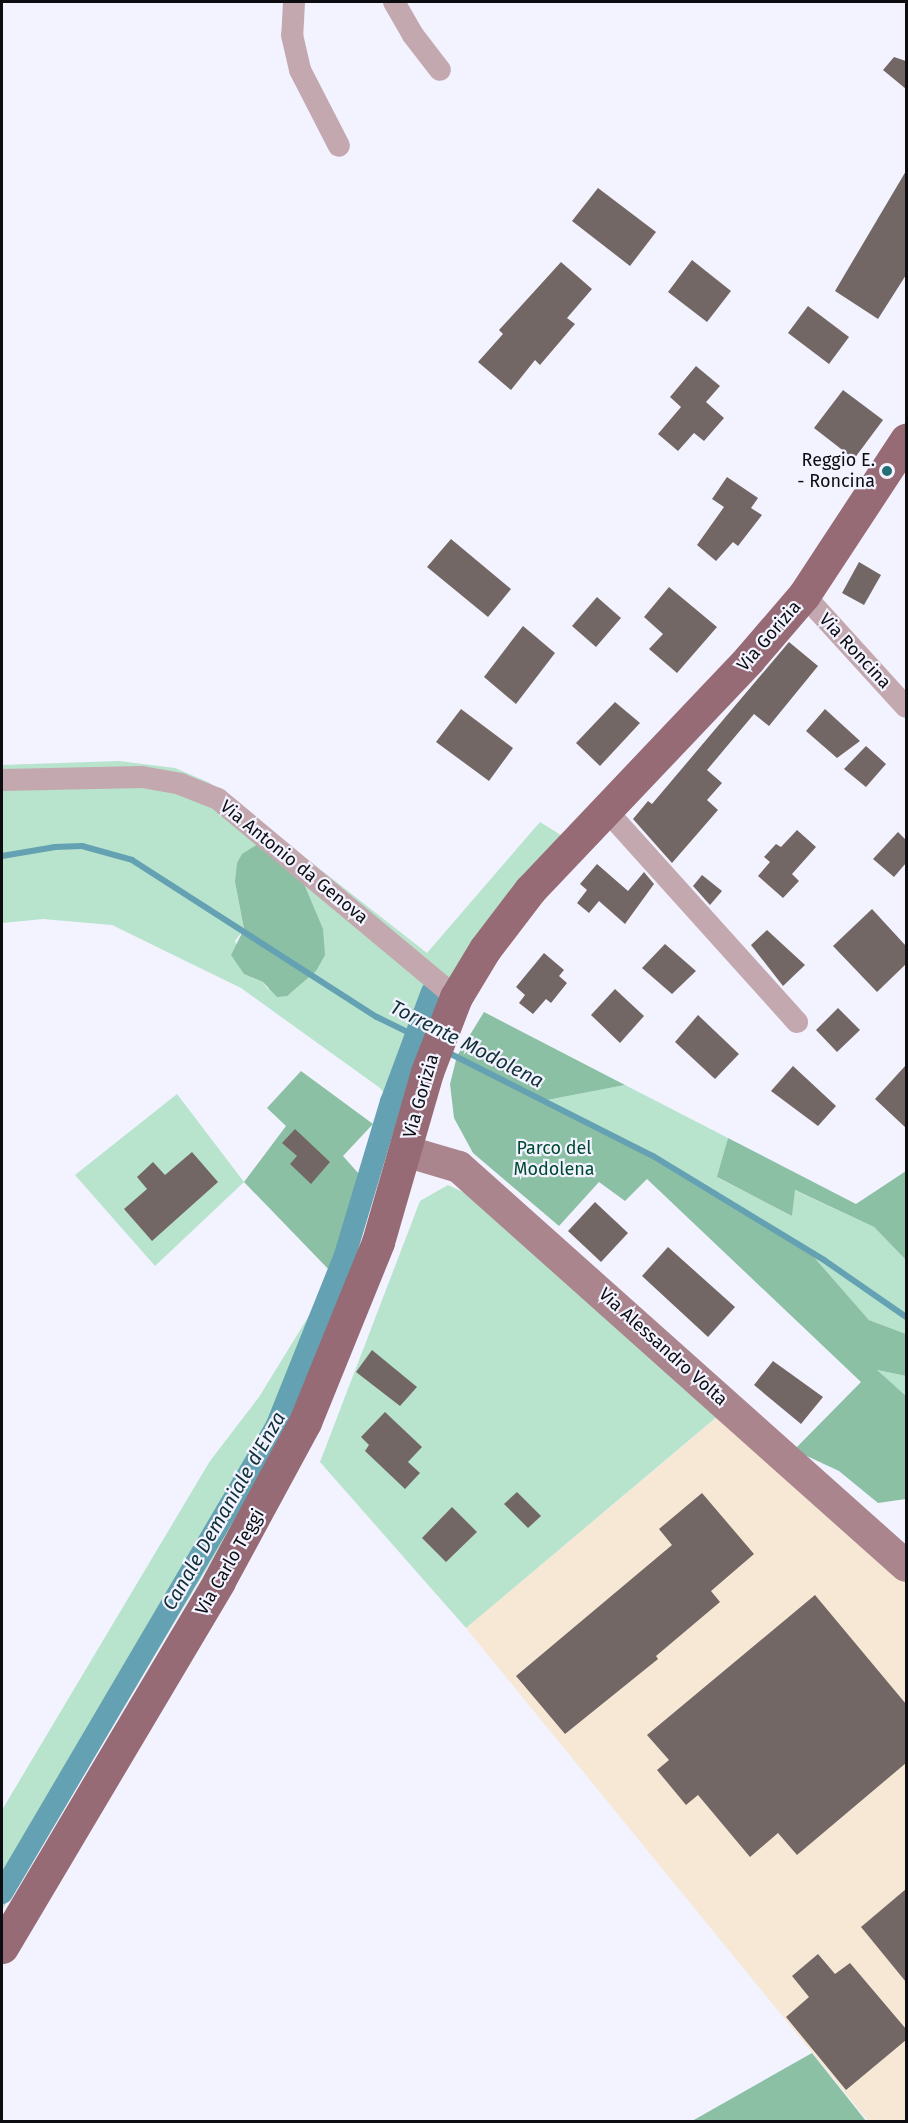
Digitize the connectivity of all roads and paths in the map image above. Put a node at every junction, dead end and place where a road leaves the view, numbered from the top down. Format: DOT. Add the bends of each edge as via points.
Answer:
graph roads {
  1 [pos="294,2"];
  2 [pos="394,2"];
  3 [pos="440,70"];
  4 [pos="339,146"];
  5 [pos="906,440"];
  6 [pos="804,596"];
  7 [pos="906,707"];
  8 [pos="2,780"];
  9 [pos="607,811"];
  10 [pos="452,1005"];
  11 [pos="797,1022"];
  12 [pos="405,1151"];
  13 [pos="906,1566"];
  14 [pos="2,1947"];
  1 -- 4 [label="street" via="292,35 300,70"];
  2 -- 3 [label="street"];
  5 -- 6 [label="main road, Via Gorizia"];
  6 -- 7 [label="street, Via Roncina"];
  6 -- 9 [label="main road, Via Gorizia"];
  8 -- 10 [label="street, Via Antonio da Genova" via="142,777 180,784 218,799"];
  9 -- 10 [label="main road, Via Gorizia" via="530,891 485,949"];
  9 -- 11 [label="street"];
  10 -- 12 [label="main road, Via Gorizia" via="427,1072"];
  12 -- 13 [label="street, Via Alessandro Volta" via="459,1167"];
  12 -- 14 [label="main road, Via Carlo Teggi" via="345,1332 274,1486"];
}
